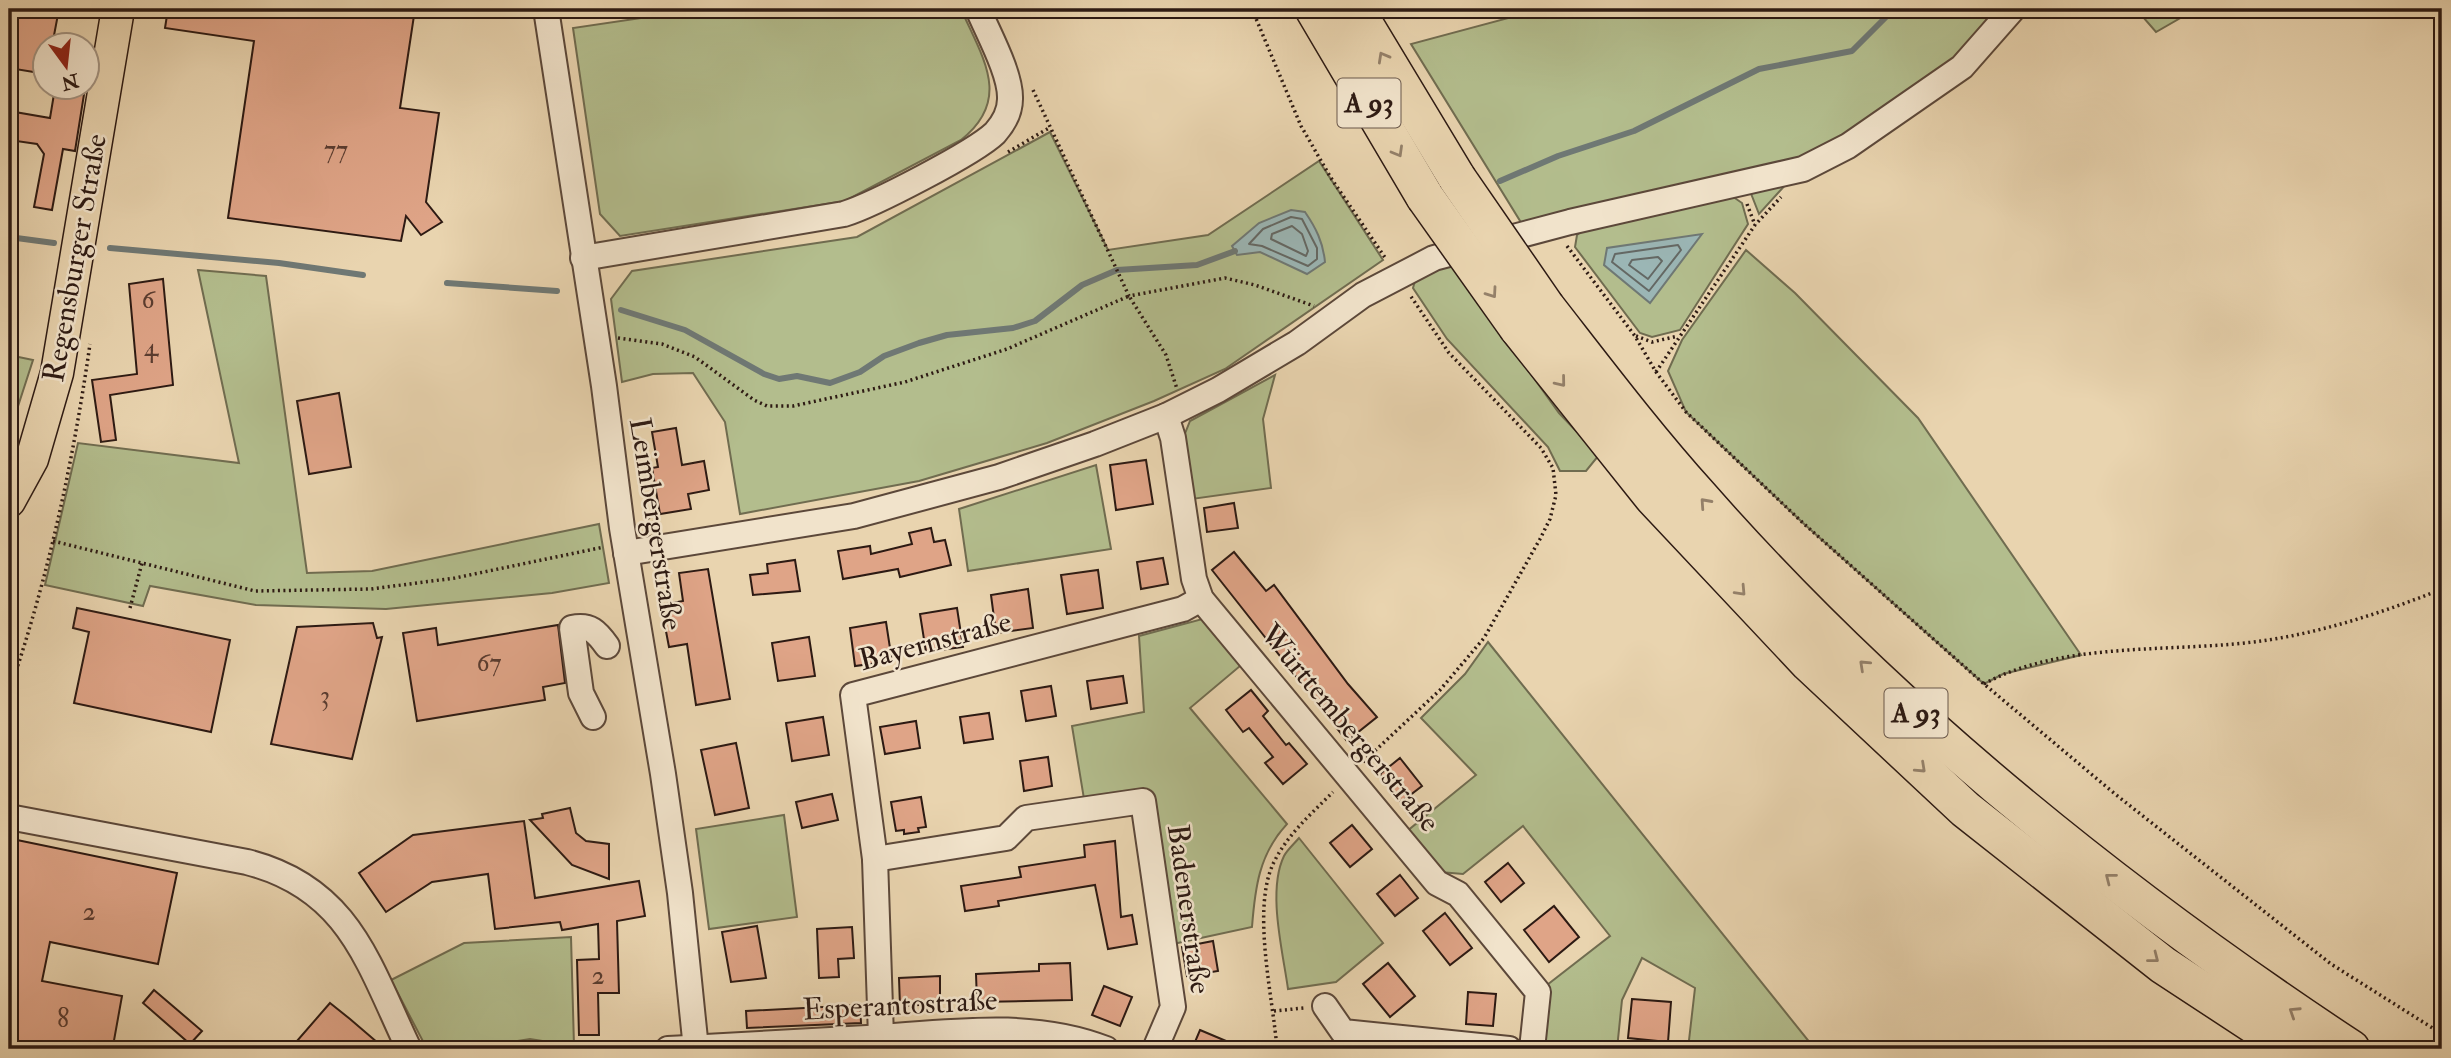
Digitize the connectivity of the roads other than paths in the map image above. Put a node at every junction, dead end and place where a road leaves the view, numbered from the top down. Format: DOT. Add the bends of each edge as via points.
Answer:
graph roads {
  1 [pos="118,9"];
  2 [pos="546,9"];
  3 [pos="978,9"];
  4 [pos="1314,9"];
  5 [pos="1355,9"];
  6 [pos="2013,9"];
  7 [pos="583,258"];
  8 [pos="1166,416"];
  9 [pos="9,501"];
  10 [pos="627,549"];
  11 [pos="1201,599"];
  12 [pos="607,646"];
  13 [pos="593,716"];
  14 [pos="9,817"];
  15 [pos="875,859"];
  16 [pos="1325,1006"];
  17 [pos="873,1041"];
  18 [pos="696,1048"];
  19 [pos="409,1049"];
  20 [pos="668,1049"];
  21 [pos="1106,1049"];
  22 [pos="1155,1049"];
  23 [pos="1509,1049"];
  24 [pos="1532,1049"];
  25 [pos="2291,1049"];
  26 [pos="2351,1049"];
  1 -- 9 [label="main road, Regensburger Straße" via="57,373 32,459"];
  2 -- 7 [label="street, Leimbergerstraße"];
  3 -- 7 [label="street" via="1010,98 1004,121 986,140 844,214"];
  4 -- 25 [label="highway, A 93, one-way, bridge" via="1424,197 1518,328 1653,497 1838,691 1965,809 2163,965"];
  26 -- 5 [label="highway, A 93, one-way, bridge" via="2172,926 2049,831 1965,760 1823,627 1744,545 1546,307 1457,178"];
  6 -- 8 [label="street" via="1962,67 1848,146 1803,169 1434,258 1397,275 1267,363"];
  7 -- 10 [label="street, Leimbergerstraße"];
  8 -- 10 [label="street" via="1048,461 911,502 831,520"];
  8 -- 11 [label="street, Württembergerstraße"];
  10 -- 18 [label="street, Leimbergerstraße" via="678,880"];
  11 -- 15 [label="street, Bayernstraße" via="1183,609 853,695"];
  11 -- 24 [label="street, Württembergerstraße" via="1437,883 1458,894 1538,992"];
  12 -- 13 [label="street" via="589,627 572,628 581,693"];
  14 -- 19 [label="street" via="247,862 297,880 332,909 356,938"];
  15 -- 17 [label="street, Bayernstraße"];
  15 -- 22 [label="street, Badenerstraße" via="1006,838 1026,818 1143,801 1173,1007"];
  16 -- 23 [label="street" via="1343,1032"];
  17 -- 18 [label="street, Esperantostraße"];
  17 -- 21 [label="street, Esperantostraße" via="985,1031 1037,1032"];
  18 -- 20 [label="street, Esperantostraße"];
}
